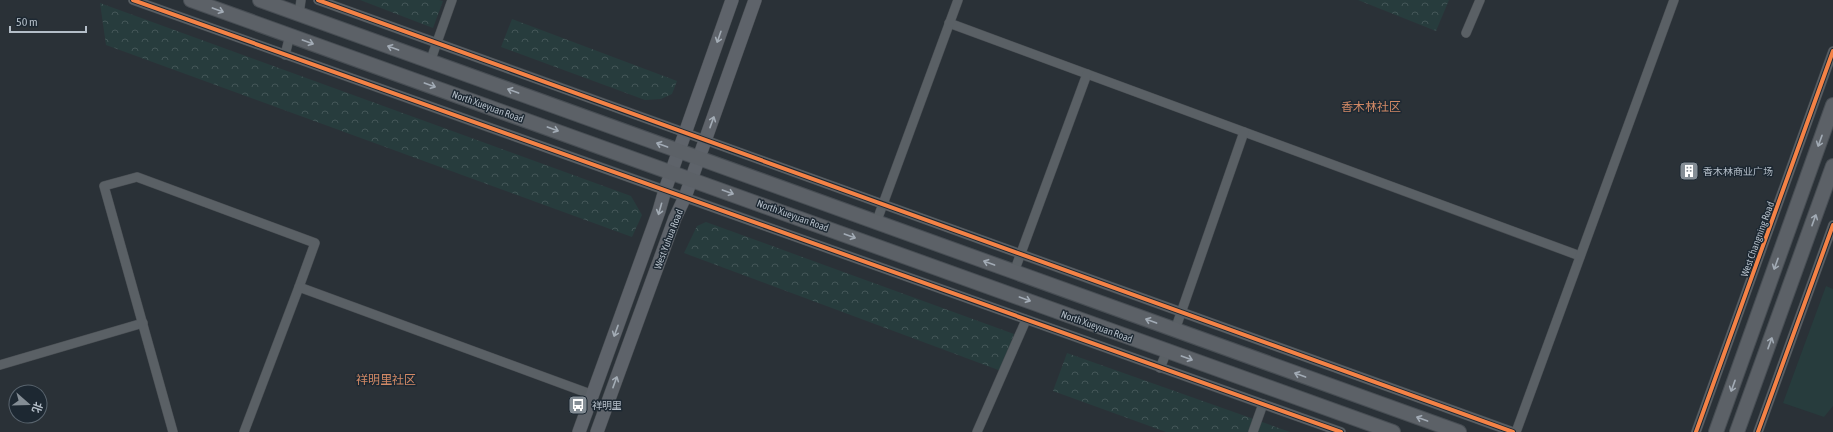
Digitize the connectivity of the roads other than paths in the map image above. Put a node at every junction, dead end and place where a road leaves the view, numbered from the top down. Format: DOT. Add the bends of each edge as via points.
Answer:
graph roads {
  1 [pos="133,0"];
  2 [pos="191,0"];
  3 [pos="260,0"];
  4 [pos="301,0"];
  5 [pos="318,0"];
  6 [pos="452,0"];
  7 [pos="732,0"];
  8 [pos="755,0"];
  9 [pos="958,0"];
  10 [pos="1480,0"];
  11 [pos="1674,0"];
  12 [pos="298,14"];
  13 [pos="949,23"];
  14 [pos="1466,33"];
  15 [pos="290,35"];
  16 [pos="436,42"];
  17 [pos="1833,51"];
  18 [pos="285,55"];
  19 [pos="430,62"];
  20 [pos="1087,74"];
  21 [pos="1833,105"];
  22 [pos="686,132"];
  23 [pos="1244,132"];
  24 [pos="705,139"];
  25 [pos="679,151"];
  26 [pos="698,158"];
  27 [pos="1833,166"];
  28 [pos="671,172"];
  29 [pos="691,179"];
  30 [pos="665,190"];
  31 [pos="685,196"];
  32 [pos="883,203"];
  33 [pos="876,222"];
  34 [pos="1833,225"];
  35 [pos="1020,253"];
  36 [pos="1580,256"];
  37 [pos="1014,272"];
  38 [pos="299,286"];
  39 [pos="1181,312"];
  40 [pos="1026,320"];
  41 [pos="143,323"];
  42 [pos="1175,330"];
  43 [pos="1167,351"];
  44 [pos="0,365"];
  45 [pos="1160,368"];
  46 [pos="592,395"];
  47 [pos="1263,404"];
  48 [pos="173,432"];
  49 [pos="244,432"];
  50 [pos="579,432"];
  51 [pos="596,432"];
  52 [pos="976,432"];
  53 [pos="1253,432"];
  54 [pos="1341,432"];
  55 [pos="1393,432"];
  56 [pos="1459,432"];
  57 [pos="1514,432"];
  58 [pos="1696,432"];
  59 [pos="1716,432"];
  60 [pos="1738,432"];
  61 [pos="1758,432"];
  1 -- 18 [label="street"];
  2 -- 15 [label="main road, North Xueyuan Road, one-way"];
  3 -- 12 [label="main road, North Xueyuan Road"];
  4 -- 12 [label="street"];
  5 -- 16 [label="street"];
  6 -- 16 [label="street"];
  7 -- 22 [label="main road, West Yuhua Road, one-way"];
  24 -- 8 [label="main road, West Yuhua Road, one-way"];
  9 -- 13 [label="street"];
  10 -- 14 [label="street"];
  11 -- 36 [label="street"];
  12 -- 15 [label="main road"];
  19 -- 12 [label="main road, North Xueyuan Road, one-way"];
  13 -- 20 [label="street"];
  13 -- 32 [label="street"];
  15 -- 18 [label="street"];
  15 -- 28 [label="main road, North Xueyuan Road, one-way"];
  16 -- 19 [label="street"];
  16 -- 22 [label="street"];
  17 -- 58 [label="street, West Changning Road"];
  18 -- 30 [label="street"];
  25 -- 19 [label="main road, North Xueyuan Road, one-way"];
  20 -- 23 [label="street"];
  20 -- 35 [label="street"];
  21 -- 59 [label="main road, one-way"];
  22 -- 24 [label="street"];
  22 -- 25 [label="main road, West Yuhua Road"];
  23 -- 36 [label="street"];
  23 -- 39 [label="street"];
  24 -- 26 [label="main road, West Yuhua Road"];
  24 -- 32 [label="street"];
  25 -- 26 [label="main road, North Xueyuan Road"];
  25 -- 28 [label="main road, West Yuhua Road"];
  26 -- 29 [label="main road, West Yuhua Road"];
  26 -- 33 [label="main road, North Xueyuan Road"];
  60 -- 27 [label="main road, one-way"];
  28 -- 29 [label="main road, North Xueyuan Road"];
  28 -- 30 [label="main road, West Yuhua Road"];
  29 -- 31 [label="main road, West Yuhua Road"];
  29 -- 43 [label="main road, North Xueyuan Road, one-way"];
  30 -- 31 [label="street"];
  30 -- 46 [label="main road, West Yuhua Road, one-way"];
  31 -- 40 [label="street"];
  51 -- 31 [label="main road, West Yuhua Road, one-way"];
  32 -- 33 [label="street"];
  32 -- 35 [label="street"];
  37 -- 33 [label="main road, North Xueyuan Road, one-way"];
  34 -- 61 [label="street"];
  35 -- 37 [label="street"];
  35 -- 39 [label="street"];
  36 -- 57 [label="street"];
  42 -- 37 [label="main road, North Xueyuan Road, one-way"];
  38 -- 41 [label="street" via="315,243 235,212 132,177 104,186"];
  38 -- 46 [label="street"];
  38 -- 49 [label="street"];
  39 -- 42 [label="street"];
  39 -- 57 [label="street"];
  40 -- 45 [label="street"];
  40 -- 52 [label="street"];
  41 -- 44 [label="street"];
  41 -- 48 [label="street"];
  42 -- 43 [label="main road"];
  56 -- 42 [label="main road, North Xueyuan Road, one-way"];
  43 -- 45 [label="street"];
  43 -- 55 [label="main road, North Xueyuan Road, one-way"];
  45 -- 47 [label="street"];
  46 -- 50 [label="main road, West Yuhua Road"];
  47 -- 53 [label="street"];
  47 -- 54 [label="street"];
}
